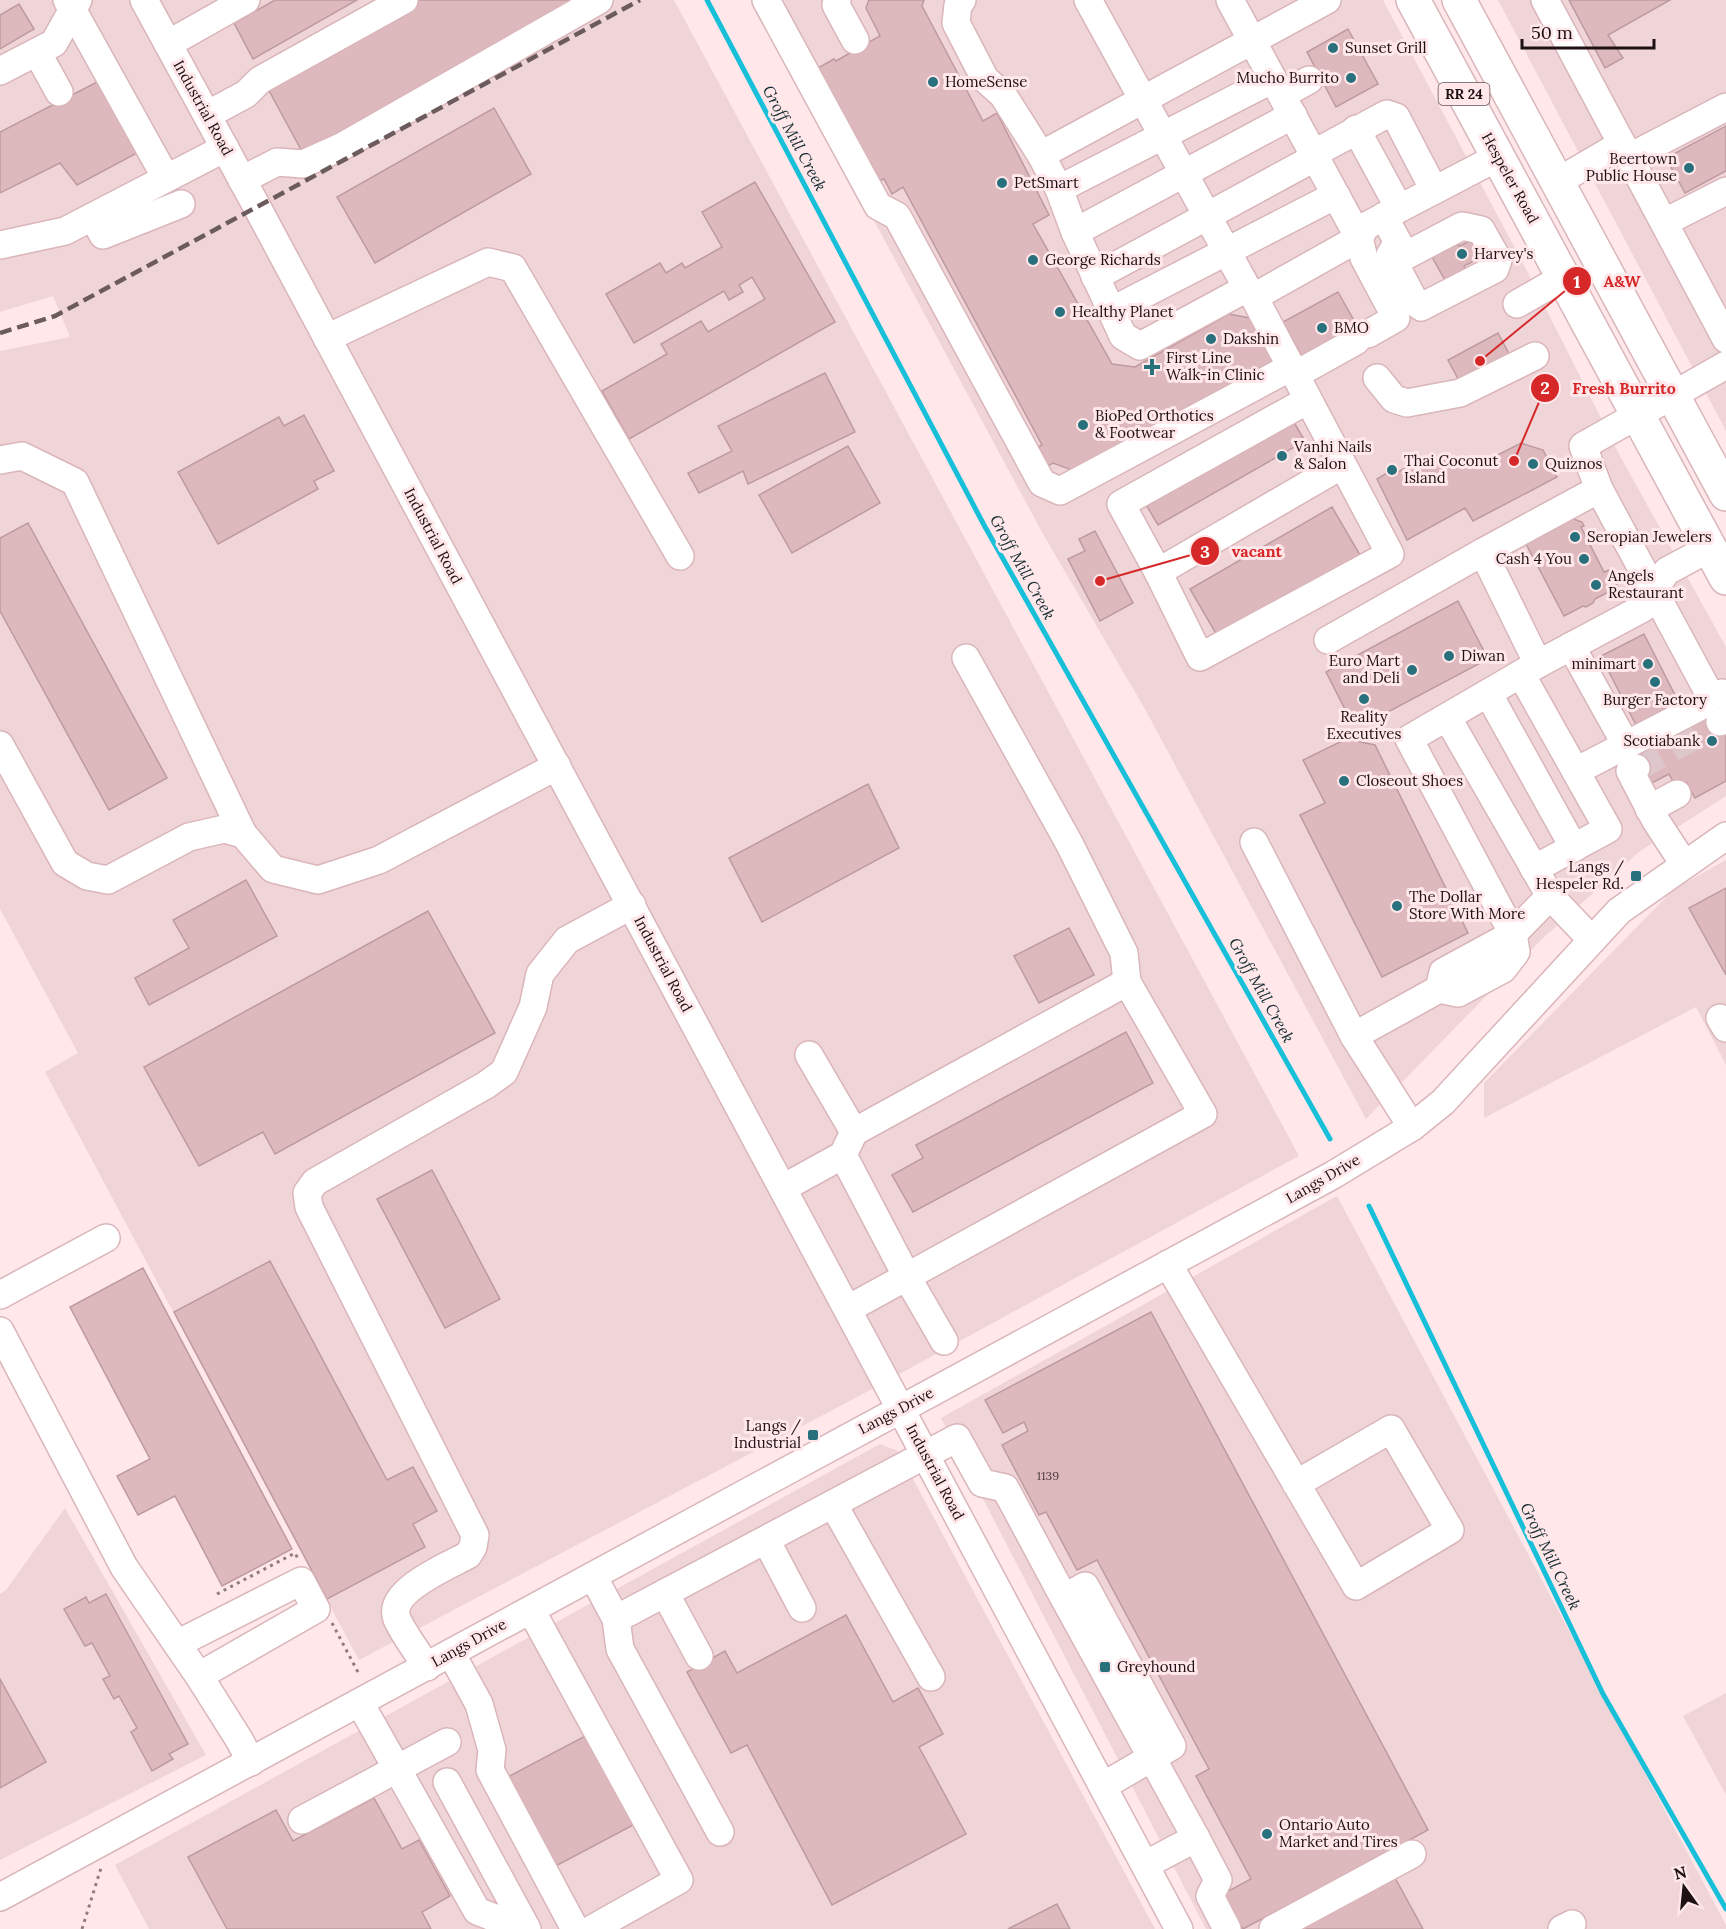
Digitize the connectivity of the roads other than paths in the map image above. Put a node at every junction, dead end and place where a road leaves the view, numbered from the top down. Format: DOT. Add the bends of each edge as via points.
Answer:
graph roads {
  1 [pos="144,0"];
  2 [pos="246,0"];
  3 [pos="404,0"];
  4 [pos="599,0"];
  5 [pos="766,0"];
  6 [pos="837,0"];
  7 [pos="962,0"];
  8 [pos="1088,0"];
  9 [pos="1230,0"];
  10 [pos="1327,0"];
  11 [pos="1413,0"];
  12 [pos="1459,0"];
  13 [pos="1545,0"];
  14 [pos="72,3"];
  15 [pos="855,40"];
  16 [pos="1252,41"];
  17 [pos="168,44"];
  18 [pos="37,52"];
  19 [pos="0,71"];
  20 [pos="1309,80"];
  21 [pos="59,92"];
  22 [pos="1282,96"];
  23 [pos="1143,100"];
  24 [pos="1726,107"];
  25 [pos="207,115"];
  26 [pos="1356,129"];
  27 [pos="1162,135"];
  28 [pos="225,148"];
  29 [pos="1626,150"];
  30 [pos="1041,155"];
  31 [pos="1316,157"];
  32 [pos="1498,157"];
  33 [pos="1183,173"];
  34 [pos="166,178"];
  35 [pos="242,180"];
  36 [pos="1557,182"];
  37 [pos="1059,189"];
  38 [pos="1434,190"];
  39 [pos="1726,191"];
  40 [pos="1336,195"];
  41 [pos="181,204"];
  42 [pos="1391,212"];
  43 [pos="93,217"];
  44 [pos="1208,217"];
  45 [pos="1665,222"];
  46 [pos="1075,232"];
  47 [pos="1359,238"];
  48 [pos="1398,242"];
  49 [pos="0,245"];
  50 [pos="1227,253"];
  51 [pos="1095,277"];
  52 [pos="1564,277"];
  53 [pos="1250,293"];
  54 [pos="1517,304"];
  55 [pos="1111,312"];
  56 [pos="327,338"];
  57 [pos="1726,339"];
  58 [pos="1535,356"];
  59 [pos="1726,365"];
  60 [pos="1293,371"];
  61 [pos="1377,378"];
  62 [pos="1673,395"];
  63 [pos="1308,400"];
  64 [pos="1638,415"];
  65 [pos="0,460"];
  66 [pos="1342,465"];
  67 [pos="1599,489"];
  68 [pos="1726,495"];
  69 [pos="1710,548"];
  70 [pos="1483,552"];
  71 [pos="680,556"];
  72 [pos="1158,572"];
  73 [pos="1726,578"];
  74 [pos="1653,590"];
  75 [pos="1328,640"];
  76 [pos="1571,646"];
  77 [pos="966,658"];
  78 [pos="1530,669"];
  79 [pos="1488,693"];
  80 [pos="1718,695"];
  81 [pos="1448,717"];
  82 [pos="0,745"];
  83 [pos="1631,756"];
  84 [pos="557,766"];
  85 [pos="1576,771"];
  86 [pos="1677,794"];
  87 [pos="1649,809"];
  88 [pos="243,834"];
  89 [pos="1726,836"];
  90 [pos="1254,842"];
  91 [pos="1574,848"];
  92 [pos="1684,864"];
  93 [pos="1534,869"];
  94 [pos="1550,896"];
  95 [pos="632,905"];
  96 [pos="1513,934"];
  97 [pos="1592,940"];
  98 [pos="1127,982"];
  99 [pos="1354,1036"];
  100 [pos="808,1055"];
  101 [pos="1412,1127"];
  102 [pos="848,1144"];
  103 [pos="783,1188"];
  104 [pos="106,1238"];
  105 [pos="1168,1264"];
  106 [pos="907,1277"];
  107 [pos="0,1295"];
  108 [pos="848,1309"];
  109 [pos="0,1331"];
  110 [pos="944,1341"];
  111 [pos="901,1409"];
  112 [pos="926,1455"];
  113 [pos="1296,1484"];
  114 [pos="832,1504"];
  115 [pos="766,1540"];
  116 [pos="593,1576"];
  117 [pos="665,1593"];
  118 [pos="802,1608"];
  119 [pos="531,1610"];
  120 [pos="616,1619"];
  121 [pos="177,1644"];
  122 [pos="451,1653"];
  123 [pos="699,1656"];
  124 [pos="427,1667"];
  125 [pos="199,1676"];
  126 [pos="931,1677"];
  127 [pos="360,1703"];
  128 [pos="447,1742"];
  129 [pos="1152,1759"];
  130 [pos="251,1762"];
  131 [pos="397,1769"];
  132 [pos="447,1782"];
  133 [pos="1103,1786"];
  134 [pos="302,1820"];
  135 [pos="720,1832"];
  136 [pos="1196,1838"];
  137 [pos="1412,1854"];
  138 [pos="1145,1865"];
  139 [pos="0,1897"];
  140 [pos="1214,1905"];
  141 [pos="1178,1927"];
  142 [pos="526,1929"];
  143 [pos="575,1929"];
  144 [pos="592,1929"];
  145 [pos="1227,1929"];
  146 [pos="1273,1929"];
  1 -- 17 [label="street, Industrial Road"];
  2 -- 17 [label="street"];
  3 -- 25 [label="street" via="260,80 246,94"];
  4 -- 35 [label="street" via="343,146 303,164 277,162"];
  5 -- 60 [label="street" via="878,206 897,216 1042,483 1060,491"];
  6 -- 15 [label="street"];
  7 -- 30 [label="street" via="956,23 985,79 1003,95"];
  8 -- 23 [label="street"];
  9 -- 16 [label="street"];
  10 -- 16 [label="street"];
  11 -- 32 [label="main road, Hespeler Road / RR 24"];
  12 -- 36 [label="main road, RR 24"];
  13 -- 29 [label="street"];
  14 -- 18 [label="street" via="54,43"];
  14 -- 34 [label="street"];
  16 -- 22 [label="street"];
  16 -- 23 [label="street"];
  17 -- 25 [label="street, Industrial Road"];
  18 -- 19 [label="street"];
  18 -- 21 [label="street"];
  20 -- 22 [label="street"];
  22 -- 27 [label="street"];
  22 -- 31 [label="street"];
  22 -- 33 [label="street"];
  23 -- 27 [label="street"];
  23 -- 30 [label="street"];
  24 -- 29 [label="street"];
  25 -- 28 [label="street, Industrial Road"];
  26 -- 31 [label="street"];
  26 -- 38 [label="street" via="1387,114 1396,117"];
  26 -- 42 [label="street"];
  27 -- 33 [label="street"];
  27 -- 37 [label="street"];
  28 -- 34 [label="street"];
  28 -- 35 [label="street, Industrial Road"];
  29 -- 36 [label="street"];
  29 -- 45 [label="street"];
  30 -- 37 [label="street"];
  31 -- 40 [label="street"];
  31 -- 44 [label="street"];
  32 -- 38 [label="street"];
  32 -- 52 [label="main road, Hespeler Road / RR 24"];
  33 -- 44 [label="street"];
  33 -- 46 [label="street"];
  34 -- 43 [label="street"];
  35 -- 56 [label="street, Industrial Road"];
  36 -- 62 [label="main road, RR 24"];
  37 -- 46 [label="street"];
  38 -- 42 [label="street"];
  39 -- 45 [label="street"];
  40 -- 47 [label="street"];
  40 -- 50 [label="street"];
  41 -- 43 [label="street" via="103,235"];
  42 -- 47 [label="street" via="1366,226"];
  42 -- 48 [label="street"];
  43 -- 49 [label="street" via="65,231"];
  44 -- 50 [label="street"];
  44 -- 51 [label="street"];
  45 -- 57 [label="street"];
  46 -- 51 [label="street"];
  47 -- 53 [label="street"];
  47 -- 60 [label="street" via="1364,258 1396,318"];
  48 -- 48 [label="street" via="1390,255 1421,307 1495,269 1498,260 1481,230 1462,226 1406,256"];
  50 -- 53 [label="street"];
  50 -- 55 [label="street"];
  51 -- 55 [label="street"];
  52 -- 54 [label="street"];
  52 -- 64 [label="main road, Hespeler Road / RR 24"];
  53 -- 55 [label="street" via="1140,346 1123,336"];
  53 -- 60 [label="street"];
  56 -- 71 [label="street" via="488,262 513,268"];
  56 -- 84 [label="street, Industrial Road"];
  58 -- 61 [label="street" via="1460,393 1407,403 1394,399"];
  59 -- 62 [label="street"];
  60 -- 63 [label="street"];
  62 -- 64 [label="street"];
  62 -- 68 [label="main road, RR 24"];
  63 -- 66 [label="street"];
  63 -- 72 [label="street" via="1121,504"];
  64 -- 67 [label="street" via="1583,446"];
  64 -- 69 [label="main road, Hespeler Road / RR 24"];
  65 -- 88 [label="street" via="22,456 75,482"];
  66 -- 72 [label="street"];
  66 -- 72 [label="street" via="1390,554 1200,657"];
  67 -- 70 [label="street"];
  67 -- 74 [label="street"];
  69 -- 73 [label="main road, Hespeler Road / RR 24"];
  69 -- 74 [label="street" via="1667,571"];
  70 -- 75 [label="street"];
  70 -- 78 [label="street"];
  74 -- 76 [label="street" via="1642,608"];
  74 -- 80 [label="street"];
  76 -- 78 [label="street"];
  76 -- 83 [label="street"];
  77 -- 98 [label="street" via="1069,843 1124,953"];
  78 -- 79 [label="street"];
  78 -- 85 [label="street"];
  79 -- 81 [label="street"];
  79 -- 91 [label="street"];
  80 -- 83 [label="street"];
  81 -- 93 [label="street"];
  81 -- 96 [label="street" via="1408,739"];
  82 -- 88 [label="street" via="65,863 87,876 108,880 189,837 224,829"];
  83 -- 85 [label="street"];
  83 -- 87 [label="street" via="1630,771"];
  84 -- 88 [label="street" via="379,860 318,880 273,869"];
  84 -- 95 [label="street, Industrial Road"];
  85 -- 91 [label="street" via="1608,829"];
  86 -- 87 [label="street"];
  87 -- 92 [label="street"];
  89 -- 92 [label="street, Langs Drive"];
  90 -- 99 [label="street"];
  91 -- 93 [label="street"];
  92 -- 97 [label="street, Langs Drive" via="1619,911"];
  93 -- 94 [label="street"];
  94 -- 96 [label="street"];
  94 -- 97 [label="street"];
  95 -- 103 [label="street, Industrial Road"];
  95 -- 124 [label="street" via="567,940 540,974 533,1007 504,1072 315,1182 307,1193 309,1207 475,1535 468,1555 411,1586 398,1600 396,1617"];
  96 -- 99 [label="street" via="1516,952 1503,969 1458,993 1439,989"];
  97 -- 101 [label="street, Langs Drive" via="1443,1102"];
  98 -- 102 [label="street"];
  98 -- 106 [label="street" via="1203,1114"];
  99 -- 101 [label="street"];
  100 -- 102 [label="street"];
  101 -- 105 [label="street, Langs Drive" via="1333,1175"];
  102 -- 103 [label="street"];
  102 -- 106 [label="street"];
  103 -- 108 [label="street, Industrial Road"];
  104 -- 107 [label="street"];
  105 -- 111 [label="street, Langs Drive"];
  105 -- 113 [label="street"];
  106 -- 108 [label="street"];
  106 -- 110 [label="street"];
  108 -- 111 [label="street, Industrial Road"];
  109 -- 121 [label="street" via="124,1567"];
  111 -- 112 [label="street, Industrial Road"];
  111 -- 116 [label="street, Langs Drive"];
  112 -- 114 [label="street"];
  112 -- 129 [label="street" via="957,1438 982,1484 1005,1488"];
  112 -- 133 [label="street, Industrial Road"];
  113 -- 113 [label="street" via="1356,1586 1450,1530 1391,1429"];
  114 -- 115 [label="street"];
  114 -- 126 [label="street"];
  115 -- 117 [label="street"];
  115 -- 118 [label="street"];
  116 -- 119 [label="street, Langs Drive"];
  116 -- 120 [label="street"];
  117 -- 120 [label="street"];
  117 -- 123 [label="street"];
  119 -- 122 [label="street, Langs Drive"];
  119 -- 144 [label="street" via="679,1880"];
  120 -- 135 [label="street" via="620,1649"];
  121 -- 125 [label="street"];
  121 -- 125 [label="street" via="301,1581 316,1610"];
  122 -- 124 [label="street, Langs Drive"];
  122 -- 143 [label="street" via="479,1704 492,1750 490,1770"];
  124 -- 127 [label="street, Langs Drive"];
  125 -- 130 [label="street"];
  127 -- 130 [label="street, Langs Drive"];
  127 -- 131 [label="street"];
  128 -- 131 [label="street"];
  129 -- 133 [label="street"];
  129 -- 136 [label="street"];
  130 -- 139 [label="street, Langs Drive"];
  131 -- 134 [label="street"];
  131 -- 142 [label="street" via="477,1911"];
  132 -- 142 [label="street"];
  133 -- 138 [label="street, Industrial Road"];
  136 -- 138 [label="street"];
  136 -- 140 [label="street" via="1218,1880 1210,1896"];
  137 -- 146 [label="street"];
  138 -- 141 [label="street, Industrial Road"];
  140 -- 141 [label="street"];
  140 -- 145 [label="street"];
}
